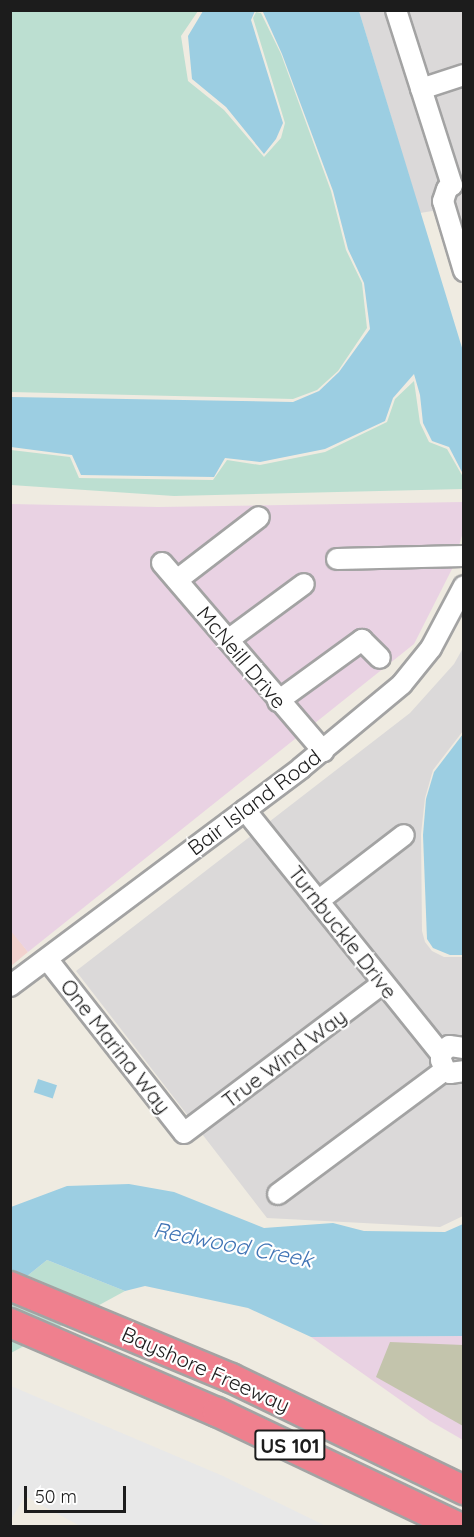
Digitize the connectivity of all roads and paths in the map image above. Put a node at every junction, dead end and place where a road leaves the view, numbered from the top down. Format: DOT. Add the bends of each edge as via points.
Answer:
graph roads {
  1 [pos="396,10"];
  2 [pos="464,75"];
  3 [pos="421,89"];
  4 [pos="458,184"];
  5 [pos="464,271"];
  6 [pos="259,518"];
  7 [pos="464,556"];
  8 [pos="337,559"];
  9 [pos="162,563"];
  10 [pos="177,580"];
  11 [pos="304,584"];
  12 [pos="464,586"];
  13 [pos="228,640"];
  14 [pos="380,658"];
  15 [pos="278,701"];
  16 [pos="323,751"];
  17 [pos="245,810"];
  18 [pos="404,835"];
  19 [pos="318,901"];
  20 [pos="47,959"];
  21 [pos="383,983"];
  22 [pos="10,986"];
  23 [pos="464,1048"];
  24 [pos="450,1065"];
  25 [pos="184,1133"];
  26 [pos="278,1194"];
  27 [pos="10,1286"];
  28 [pos="10,1323"];
  29 [pos="464,1490"];
  30 [pos="457,1527"];
  1 -- 3 [label="street"];
  2 -- 3 [label="street"];
  3 -- 4 [label="street"];
  4 -- 5 [label="street" via="444,195 443,201"];
  6 -- 10 [label="street"];
  7 -- 8 [label="street"];
  9 -- 10 [label="street, McNeill Drive"];
  10 -- 13 [label="street, McNeill Drive"];
  11 -- 13 [label="street"];
  12 -- 16 [label="street, Bair Island Road" via="418,666"];
  13 -- 15 [label="street, McNeill Drive"];
  14 -- 15 [label="street" via="357,636"];
  15 -- 16 [label="street, McNeill Drive"];
  16 -- 17 [label="street, Bair Island Road"];
  17 -- 19 [label="street, Turnbuckle Drive"];
  17 -- 20 [label="street, Bair Island Road"];
  18 -- 19 [label="street"];
  19 -- 21 [label="street, Turnbuckle Drive"];
  20 -- 22 [label="street, Bair Island Road"];
  20 -- 25 [label="street, One Marina Way"];
  21 -- 24 [label="street, Turnbuckle Drive"];
  21 -- 25 [label="street, True Wind Way"];
  23 -- 24 [label="street" via="449,1046"];
  24 -- 26 [label="street"];
  27 -- 29 [label="highway, Bayshore Freeway / US 101" via="146,1341"];
  28 -- 30 [label="highway, Bayshore Freeway / US 101" via="313,1456"];
}
